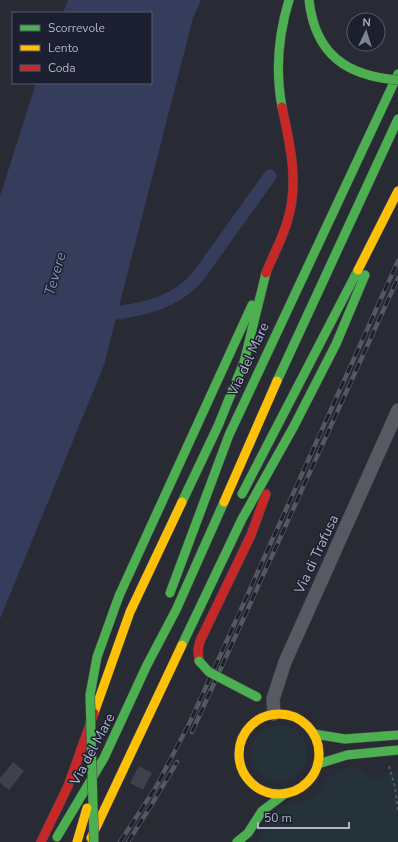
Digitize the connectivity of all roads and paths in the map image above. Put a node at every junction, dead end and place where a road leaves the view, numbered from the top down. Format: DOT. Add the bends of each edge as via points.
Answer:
graph roads {
  1 [pos="289,0"];
  2 [pos="309,0"];
  3 [pos="398,74"];
  4 [pos="398,80"];
  5 [pos="398,119"];
  6 [pos="398,191"];
  7 [pos="398,199"];
  8 [pos="261,286"];
  9 [pos="398,410"];
  10 [pos="294,426"];
  11 [pos="238,501"];
  12 [pos="226,521"];
  13 [pos="166,604"];
  14 [pos="176,610"];
  15 [pos="162,618"];
  16 [pos="148,665"];
  17 [pos="272,715"];
  18 [pos="314,734"];
  19 [pos="398,735"];
  20 [pos="398,750"];
  21 [pos="387,751"];
  22 [pos="318,764"];
  23 [pos="92,774"];
  24 [pos="286,793"];
  25 [pos="398,811"];
  26 [pos="41,842"];
  27 [pos="54,842"];
  28 [pos="77,842"];
  29 [pos="89,842"];
  30 [pos="94,842"];
  31 [pos="237,842"];
  1 -- 8 [label="main road" via="280,34 278,70 292,152 294,189 286,229"];
  2 -- 4 [label="main road, bridge" via="317,33 336,59 360,74"];
  3 -- 13 [label="main road, Via del Mare" via="229,435"];
  5 -- 14 [label="main road, Via del Mare" via="294,344"];
  6 -- 11 [label="main road"];
  7 -- 10 [label="main road" via="336,344"];
  8 -- 23 [label="main road, bridge" via="99,642 90,695"];
  8 -- 26 [label="main road" via="253,331 243,365 222,417 130,611 74,770"];
  9 -- 17 [label="street, Via di Trafusa" via="285,662 273,699"];
  10 -- 17 [label="main road, bridge" via="251,535 198,650 199,660 206,670 257,697"];
  10 -- 29 [label="main road" via="242,519"];
  12 -- 14 [label="main road"];
  14 -- 16 [label="main road, Via del Mare"];
  15 -- 16 [label="main road, Via del Mare"];
  16 -- 27 [label="main road, Via del Mare" via="104,758"];
  17 -- 18 [label="main road" via="294,717"];
  17 -- 24 [label="main road" via="257,720 244,735 240,748 240,762 245,774 254,784 272,793"];
  18 -- 19 [label="main road" via="344,739"];
  18 -- 22 [label="main road" via="319,749"];
  20 -- 21 [label="main road"];
  21 -- 22 [label="main road" via="347,755"];
  21 -- 25 [label="path"];
  22 -- 24 [label="main road" via="306,783"];
  23 -- 28 [label="main road, bridge" via="85,819"];
  23 -- 30 [label="main road, bridge"];
  24 -- 31 [label="main road" via="262,811 248,834"];
}
